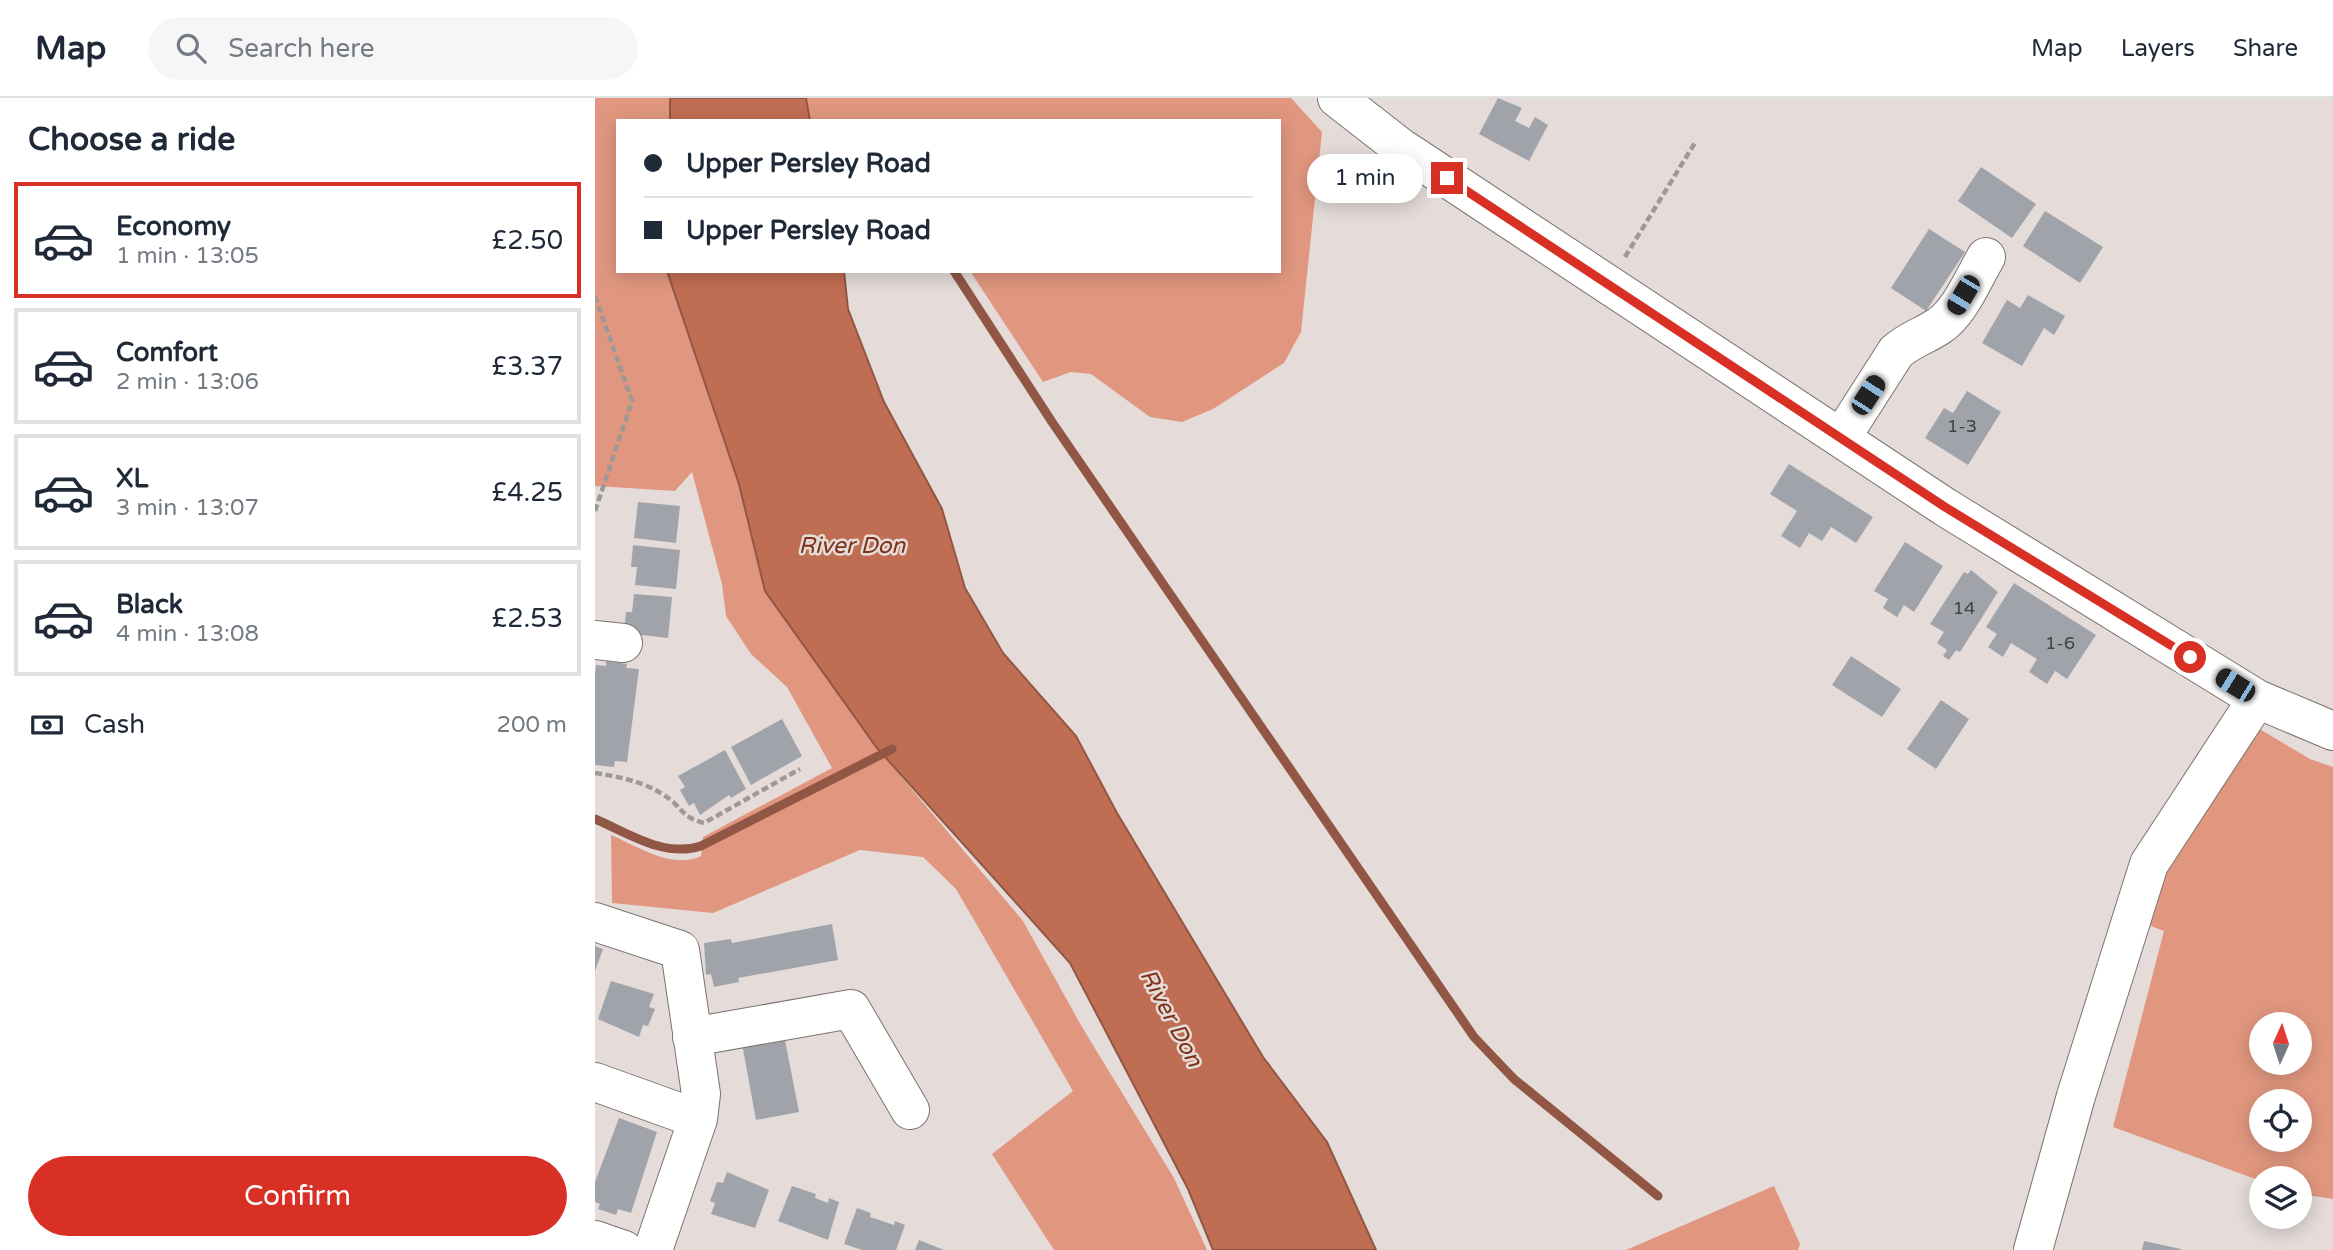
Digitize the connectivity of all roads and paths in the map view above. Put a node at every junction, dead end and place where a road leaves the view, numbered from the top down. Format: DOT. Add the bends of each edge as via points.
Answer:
graph roads {
  1 [pos="1337,98"];
  2 [pos="1696,141"];
  3 [pos="1986,257"];
  4 [pos="1608,284"];
  5 [pos="595,296"];
  6 [pos="1841,438"];
  7 [pos="595,511"];
  8 [pos="2257,699"];
  9 [pos="2333,731"];
  10 [pos="800,769"];
  11 [pos="595,773"];
  12 [pos="595,922"];
  13 [pos="692,1037"];
  14 [pos="595,1082"];
  15 [pos="910,1110"];
  16 [pos="698,1119"];
  17 [pos="595,1240"];
  18 [pos="624,1250"];
  19 [pos="653,1250"];
  20 [pos="2033,1250"];
  1 -- 4 [label="street" via="1400,147"];
  2 -- 4 [label="path"];
  3 -- 6 [label="street" via="1952,314 1896,352"];
  4 -- 6 [label="street"];
  5 -- 7 [label="path" via="632,401"];
  6 -- 8 [label="street"];
  8 -- 9 [label="street"];
  8 -- 20 [label="street" via="2149,864"];
  10 -- 11 [label="path" via="704,823 687,819 667,797 646,784"];
  12 -- 13 [label="street" via="680,950"];
  13 -- 15 [label="street" via="852,1009"];
  13 -- 16 [label="street" via="701,1094"];
  14 -- 16 [label="street"];
  16 -- 19 [label="street"];
  17 -- 18 [label="street"];
}
